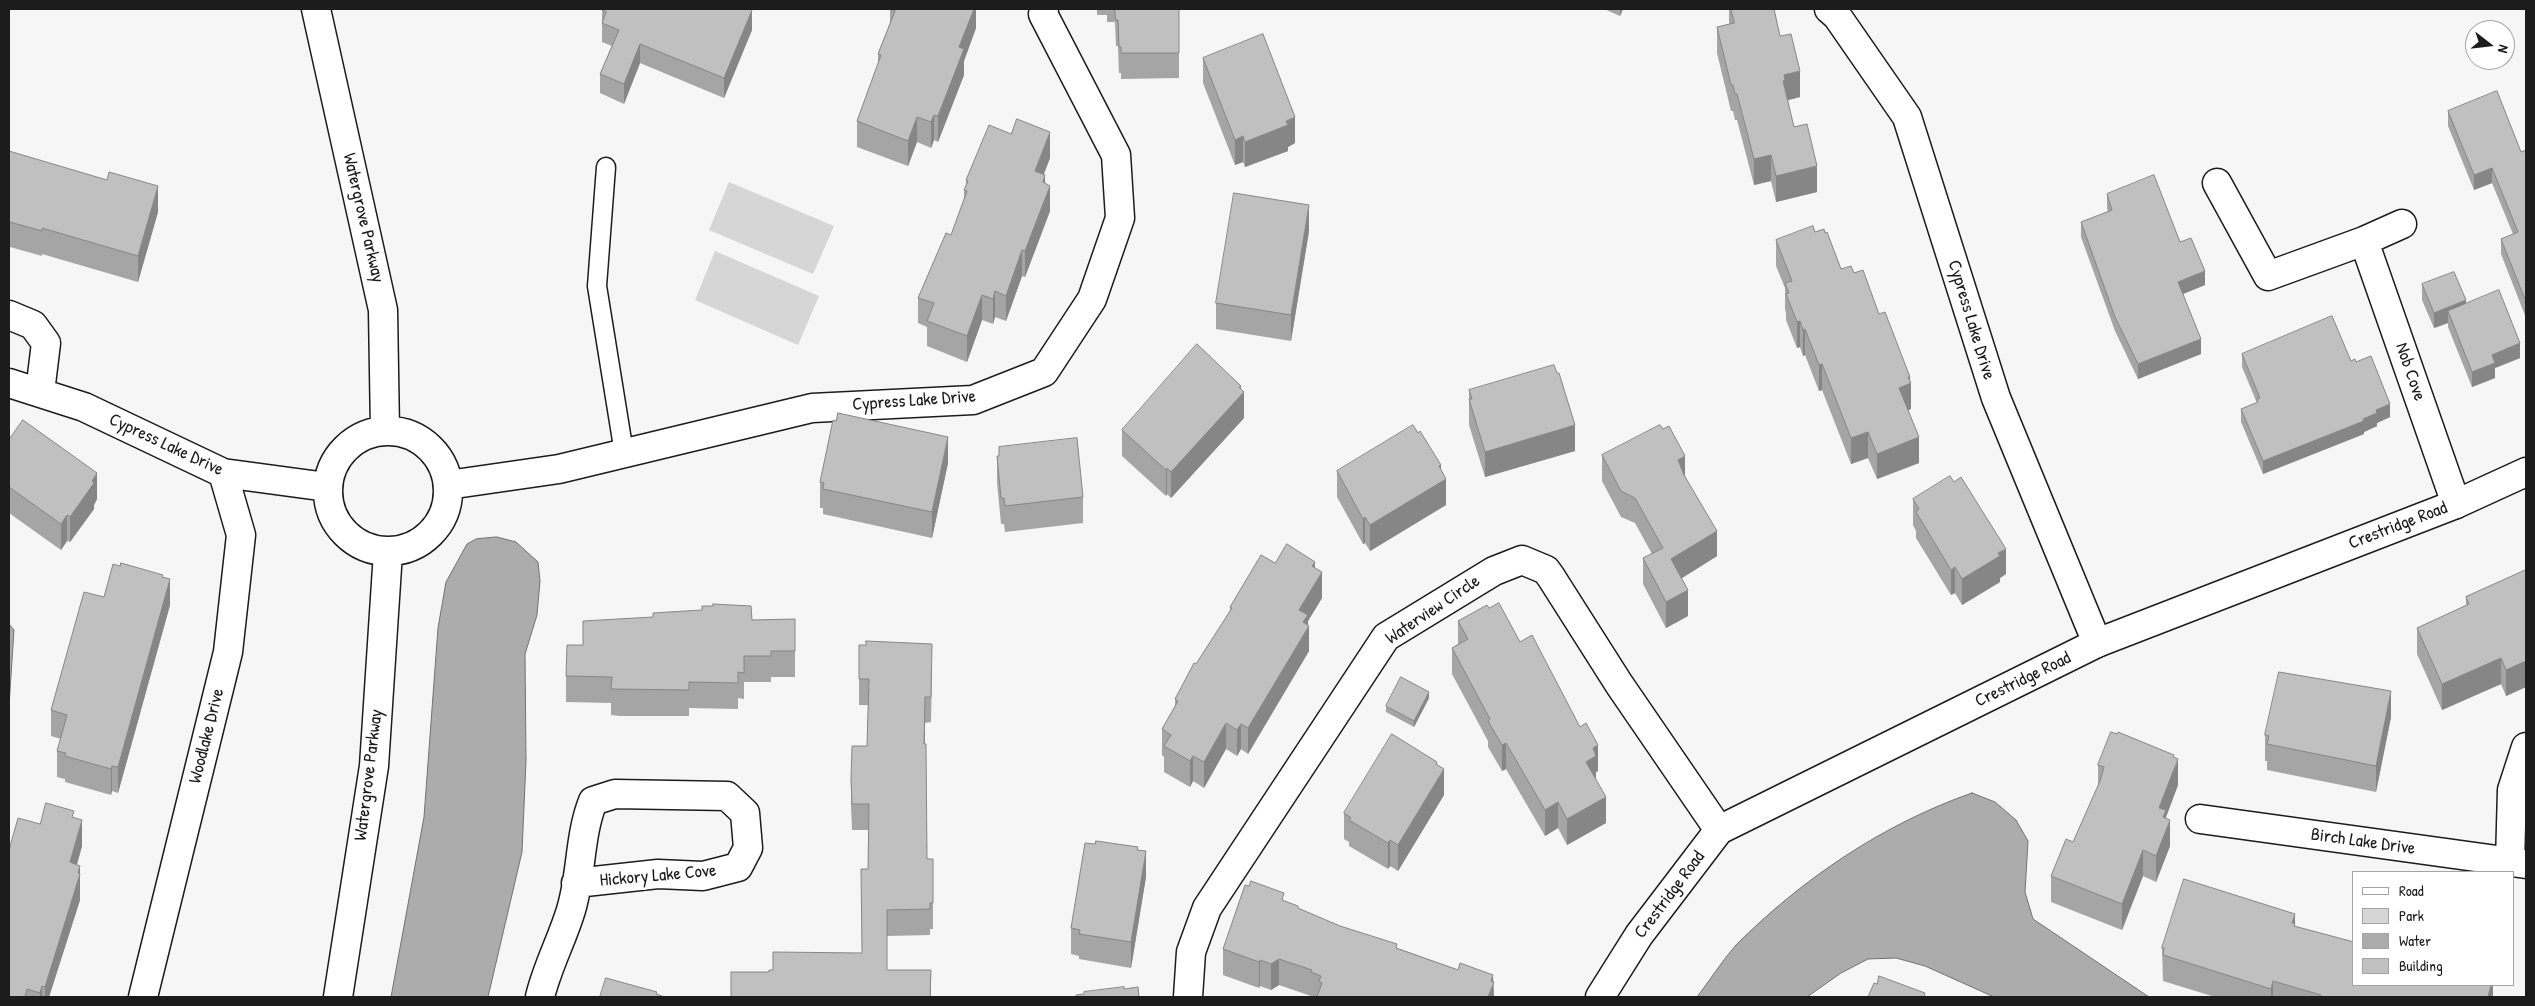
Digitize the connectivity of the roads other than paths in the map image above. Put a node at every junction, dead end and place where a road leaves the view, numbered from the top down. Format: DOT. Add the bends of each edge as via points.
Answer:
graph roads {
  1 [pos="316,9"];
  2 [pos="1044,9"];
  3 [pos="1829,9"];
  4 [pos="606,167"];
  5 [pos="2217,184"];
  6 [pos="2402,224"];
  7 [pos="2364,241"];
  8 [pos="9,315"];
  9 [pos="9,383"];
  10 [pos="40,392"];
  11 [pos="385,431"];
  12 [pos="624,453"];
  13 [pos="2526,472"];
  14 [pos="223,473"];
  15 [pos="448,485"];
  16 [pos="327,487"];
  17 [pos="2456,504"];
  18 [pos="388,552"];
  19 [pos="2097,643"];
  20 [pos="2526,748"];
  21 [pos="2200,819"];
  22 [pos="1719,830"];
  23 [pos="2518,863"];
  24 [pos="576,883"];
  25 [pos="143,997"];
  26 [pos="338,997"];
  27 [pos="540,997"];
  28 [pos="1188,997"];
  29 [pos="1600,997"];
  1 -- 11 [label="street, Watergrove Parkway" via="383,310"];
  2 -- 12 [label="street, Cypress Lake Drive" via="1043,14 1116,155 1120,218 1092,299 1044,372 973,400 812,408"];
  3 -- 19 [label="street, Cypress Lake Drive" via="1907,117 1996,398"];
  4 -- 12 [label="lane" via="596,286"];
  5 -- 7 [label="street" via="2268,276"];
  6 -- 7 [label="street"];
  7 -- 17 [label="street, Nob Cove"];
  8 -- 10 [label="street" via="33,325 46,343"];
  9 -- 10 [label="street, Cypress Lake Drive"];
  10 -- 14 [label="street, Cypress Lake Drive" via="84,407"];
  11 -- 15 [label="street" via="403,432 434,452 444,468"];
  11 -- 16 [label="street" via="368,434 340,454"];
  12 -- 15 [label="street, Cypress Lake Drive" via="559,469"];
  13 -- 17 [label="street, Crestridge Road"];
  14 -- 16 [label="street, Cypress Lake Drive"];
  14 -- 25 [label="street, Woodlake Drive" via="242,535 228,652"];
  15 -- 18 [label="street" via="447,506 439,524 426,539 408,549"];
  16 -- 18 [label="street" via="329,507 337,525 351,540 368,549"];
  17 -- 19 [label="street, Crestridge Road"];
  18 -- 26 [label="street, Watergrove Parkway" via="374,766"];
  19 -- 22 [label="street, Crestridge Road"];
  20 -- 23 [label="street" via="2512,790"];
  21 -- 23 [label="street, Birch Lake Drive"];
  22 -- 28 [label="street, Waterview Circle" via="1546,570 1522,560 1494,571 1386,637 1207,908 1191,952"];
  22 -- 29 [label="street, Crestridge Road" via="1639,935"];
  24 -- 24 [label="street, Hickory Lake Cove" via="658,874 703,876 738,867 748,848 745,813 727,796 615,794 593,801 585,820"];
  24 -- 27 [label="street, Hickory Lake Cove" via="571,910 546,970"];
}
